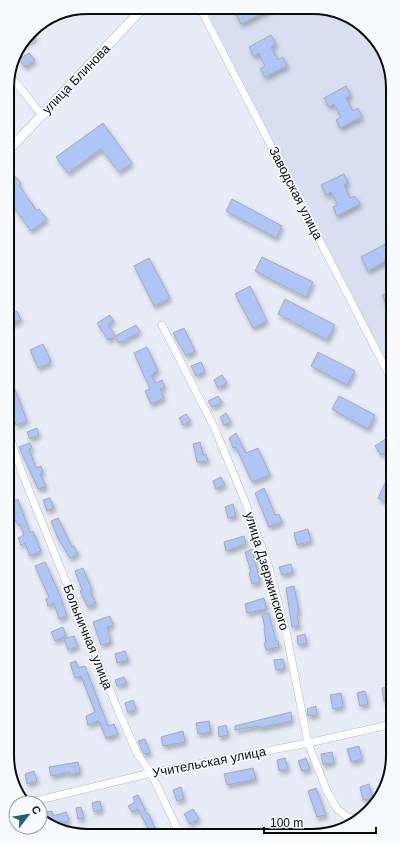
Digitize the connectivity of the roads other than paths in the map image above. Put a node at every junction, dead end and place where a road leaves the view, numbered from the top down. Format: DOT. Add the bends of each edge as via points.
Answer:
graph roads {
  1 [pos="137,14"];
  2 [pos="203,14"];
  3 [pos="15,81"];
  4 [pos="42,115"];
  5 [pos="14,145"];
  6 [pos="162,325"];
  7 [pos="386,369"];
  8 [pos="14,449"];
  9 [pos="386,726"];
  10 [pos="308,743"];
  11 [pos="151,773"];
  12 [pos="48,798"];
  13 [pos="351,818"];
  14 [pos="178,829"];
  1 -- 4 [label="main road, улица Блинова"];
  2 -- 7 [label="street, Заводская улица"];
  3 -- 4 [label="street"];
  4 -- 5 [label="main road, улица Блинова"];
  6 -- 10 [label="street, улица Дзержинского" via="215,429 268,564 286,631"];
  8 -- 11 [label="street, Больничная улица" via="115,703 138,755"];
  9 -- 10 [label="street, Учительская улица"];
  10 -- 11 [label="street, Учительская улица"];
  10 -- 13 [label="street, улица Дзержинского" via="337,809"];
  11 -- 12 [label="street, Учительская улица"];
  11 -- 14 [label="street, Больничная улица"];
}
